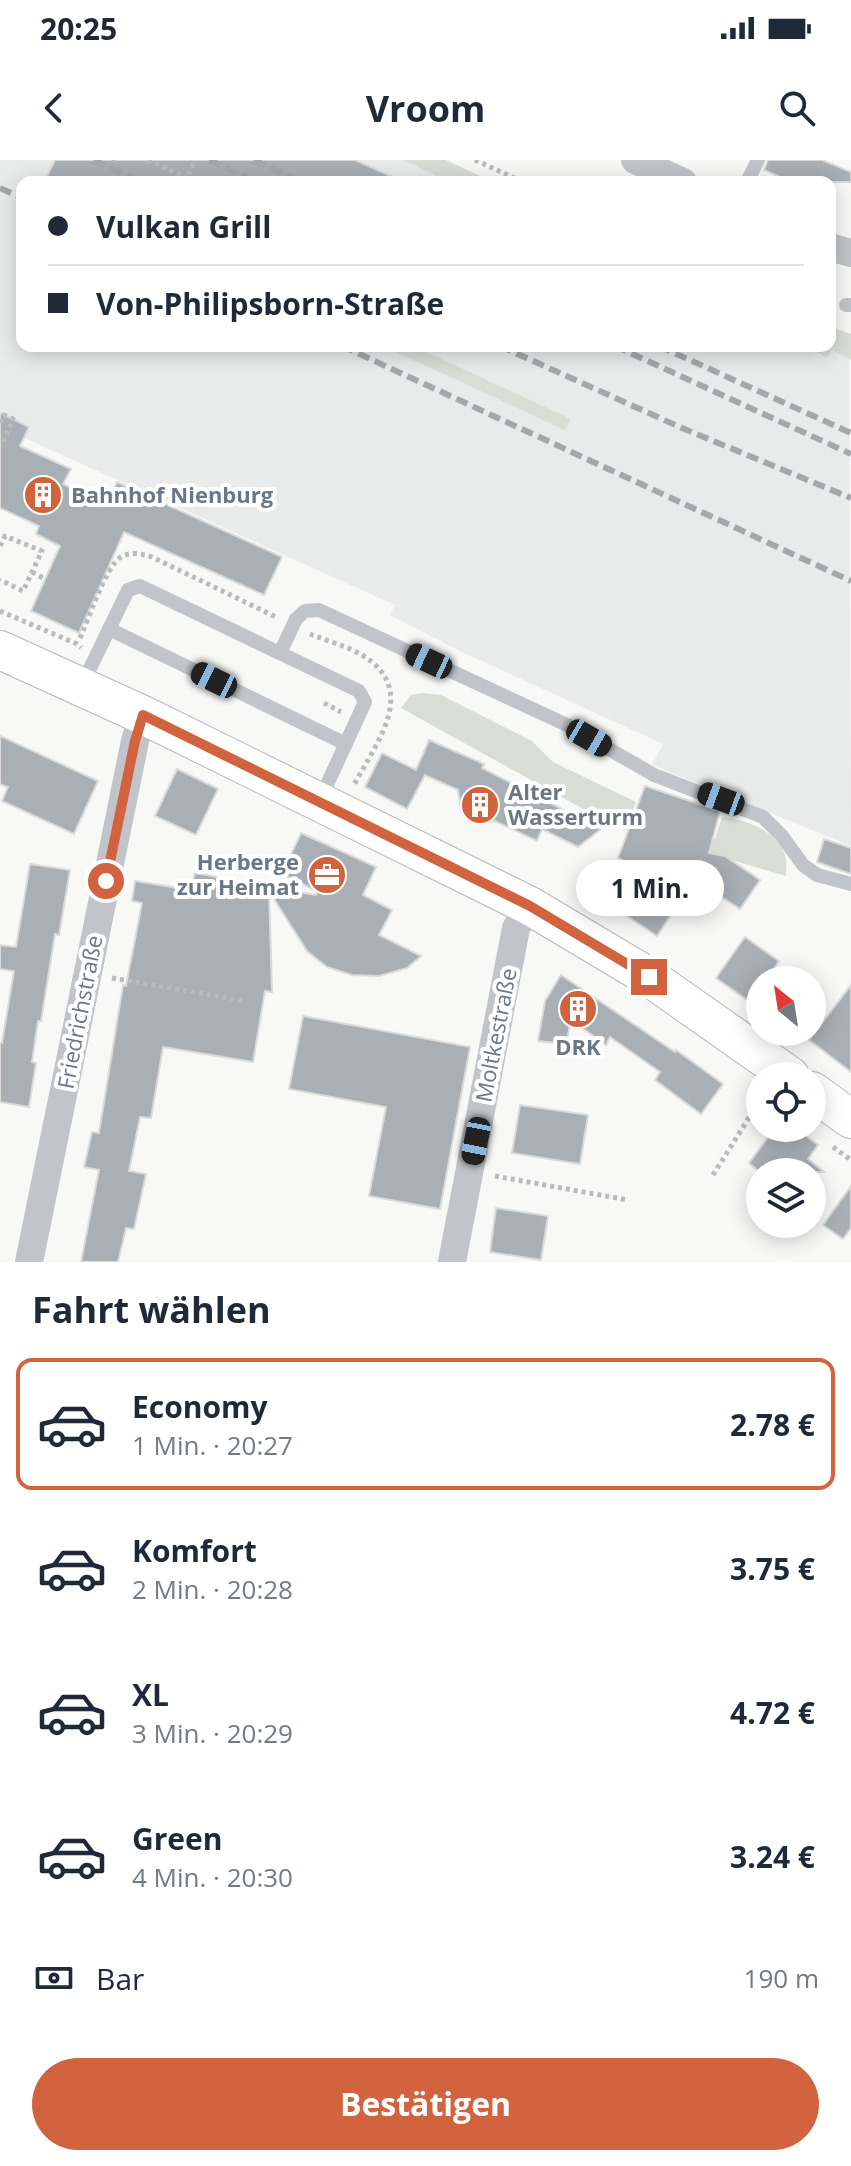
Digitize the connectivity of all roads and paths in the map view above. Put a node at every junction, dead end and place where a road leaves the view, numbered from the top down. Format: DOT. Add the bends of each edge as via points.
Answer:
graph roads {
  1 [pos="148,160"];
  2 [pos="475,160"];
  3 [pos="635,160"];
  4 [pos="178,176"];
  5 [pos="510,176"];
  6 [pos="670,176"];
  7 [pos="0,423"];
  8 [pos="0,438"];
  9 [pos="0,546"];
  10 [pos="32,572"];
  11 [pos="45,579"];
  12 [pos="0,580"];
  13 [pos="109,629"];
  14 [pos="0,650"];
  15 [pos="280,653"];
  16 [pos="82,686"];
  17 [pos="143,715"];
  18 [pos="346,744"];
  19 [pos="319,803"];
  20 [pos="851,884"];
  21 [pos="530,906"];
  22 [pos="87,974"];
  23 [pos="245,1001"];
  24 [pos="770,1062"];
  25 [pos="826,1101"];
  26 [pos="851,1119"];
  27 [pos="746,1122"];
  28 [pos="470,1172"];
  29 [pos="713,1175"];
  30 [pos="628,1200"];
  31 [pos="29,1262"];
  32 [pos="452,1262"];
  1 -- 4 [label="path"];
  2 -- 5 [label="path"];
  3 -- 6 [label="street"];
  7 -- 8 [label="path" via="4,415 13,419 4,440"];
  9 -- 10 [label="path" via="5,536 42,551"];
  10 -- 11 [label="path"];
  10 -- 12 [label="path" via="23,591"];
  13 -- 15 [label="lane" via="128,590 140,586"];
  13 -- 16 [label="lane"];
  13 -- 18 [label="lane"];
  14 -- 16 [label="main road"];
  15 -- 18 [label="lane" via="359,691 365,702"];
  15 -- 20 [label="lane" via="300,614 319,610 567,725 654,775 763,817 803,865 817,875"];
  16 -- 17 [label="main road"];
  17 -- 19 [label="main road"];
  17 -- 22 [label="street, Friedrichstraße"];
  18 -- 19 [label="lane"];
  19 -- 21 [label="main road"];
  21 -- 24 [label="main road" via="649,977"];
  21 -- 28 [label="street, Moltkestraße" via="516,928"];
  22 -- 23 [label="path"];
  22 -- 31 [label="street, Friedrichstraße"];
  25 -- 26 [label="main road"];
  27 -- 29 [label="path"];
  28 -- 30 [label="path"];
  28 -- 32 [label="street, Moltkestraße"];
}
